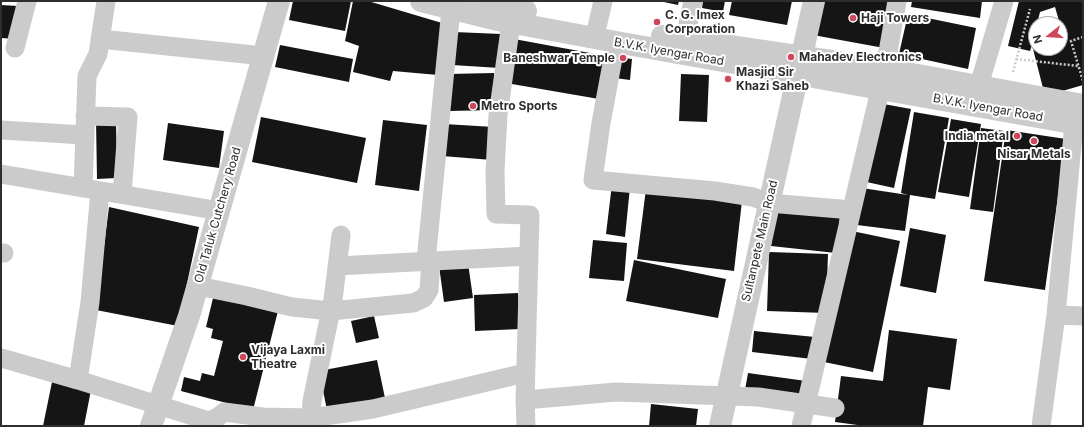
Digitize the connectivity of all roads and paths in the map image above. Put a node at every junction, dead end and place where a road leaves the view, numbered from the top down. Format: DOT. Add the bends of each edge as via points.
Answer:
graph roads {
  1 [pos="27,1"];
  2 [pos="106,1"];
  3 [pos="279,1"];
  4 [pos="421,1"];
  5 [pos="484,1"];
  6 [pos="603,1"];
  7 [pos="693,1"];
  8 [pos="814,1"];
  9 [pos="897,1"];
  10 [pos="1004,1"];
  11 [pos="1030,9"];
  12 [pos="451,10"];
  13 [pos="511,23"];
  14 [pos="597,27"];
  15 [pos="1083,37"];
  16 [pos="100,39"];
  17 [pos="685,39"];
  18 [pos="616,42"];
  19 [pos="15,48"];
  20 [pos="1019,49"];
  21 [pos="264,56"];
  22 [pos="1016,59"];
  23 [pos="800,66"];
  24 [pos="1078,66"];
  25 [pos="882,79"];
  26 [pos="1083,81"];
  27 [pos="976,96"];
  28 [pos="85,116"];
  29 [pos="1080,118"];
  30 [pos="1,130"];
  31 [pos="84,135"];
  32 [pos="1,174"];
  33 [pos="92,189"];
  34 [pos="1076,189"];
  35 [pos="122,194"];
  36 [pos="769,203"];
  37 [pos="852,210"];
  38 [pos="220,211"];
  39 [pos="341,235"];
  40 [pos="528,256"];
  41 [pos="429,261"];
  42 [pos="337,266"];
  43 [pos="198,286"];
  44 [pos="331,311"];
  45 [pos="1056,315"];
  46 [pos="1083,316"];
  47 [pos="1,358"];
  48 [pos="526,373"];
  49 [pos="78,380"];
  50 [pos="726,395"];
  51 [pos="525,400"];
  52 [pos="159,404"];
  53 [pos="806,404"];
  54 [pos="835,408"];
  55 [pos="374,418"];
  56 [pos="310,422"];
  57 [pos="152,426"];
  58 [pos="526,426"];
  59 [pos="720,426"];
  60 [pos="801,426"];
  61 [pos="1041,426"];
  1 -- 19 [label="street"];
  2 -- 16 [label="street"];
  3 -- 21 [label="street, Old Taluk Cutchery Road"];
  4 -- 12 [label="street, B.V.K. Iyengar Road"];
  5 -- 14 [label="street, B.V.K. Iyengar Road"];
  6 -- 14 [label="street"];
  7 -- 17 [label="street"];
  8 -- 23 [label="street, Sultanpete Main Road"];
  9 -- 25 [label="street"];
  10 -- 27 [label="street"];
  11 -- 20 [label="path"];
  12 -- 13 [label="street, B.V.K. Iyengar Road"];
  12 -- 41 [label="street"];
  13 -- 18 [label="street, B.V.K. Iyengar Road"];
  13 -- 40 [label="street" via="498,115 496,214 530,216"];
  14 -- 17 [label="street, B.V.K. Iyengar Road"];
  15 -- 24 [label="path" via="1071,41"];
  16 -- 21 [label="street"];
  16 -- 28 [label="street" via="98,54 87,76"];
  17 -- 23 [label="street, B.V.K. Iyengar Road"];
  18 -- 23 [label="street, B.V.K. Iyengar Road"];
  18 -- 36 [label="street" via="593,180 714,191 753,197"];
  21 -- 38 [label="street, Old Taluk Cutchery Road"];
  22 -- 24 [label="path"];
  23 -- 25 [label="street, B.V.K. Iyengar Road"];
  23 -- 36 [label="street, Sultanpete Main Road"];
  24 -- 26 [label="path"];
  25 -- 27 [label="street, B.V.K. Iyengar Road"];
  25 -- 37 [label="street"];
  27 -- 29 [label="street, B.V.K. Iyengar Road"];
  28 -- 31 [label="street"];
  28 -- 35 [label="street" via="128,117"];
  29 -- 34 [label="street"];
  30 -- 31 [label="street"];
  31 -- 33 [label="street"];
  32 -- 33 [label="street"];
  33 -- 35 [label="street"];
  33 -- 49 [label="street" via="90,302"];
  34 -- 45 [label="street"];
  35 -- 38 [label="street"];
  36 -- 37 [label="street"];
  36 -- 50 [label="street, Sultanpete Main Road"];
  37 -- 53 [label="street"];
  38 -- 43 [label="street, Old Taluk Cutchery Road"];
  39 -- 42 [label="street"];
  40 -- 41 [label="street"];
  40 -- 48 [label="street"];
  41 -- 42 [label="street"];
  41 -- 44 [label="street" via="429,290 424,298 413,303"];
  42 -- 44 [label="street"];
  43 -- 44 [label="street" via="292,307"];
  43 -- 52 [label="street, Old Taluk Cutchery Road"];
  44 -- 56 [label="street"];
  45 -- 46 [label="street"];
  45 -- 61 [label="street"];
  47 -- 49 [label="street"];
  48 -- 51 [label="street"];
  48 -- 55 [label="street"];
  49 -- 52 [label="street"];
  50 -- 51 [label="street" via="616,392"];
  50 -- 53 [label="street"];
  50 -- 59 [label="street, Sultanpete Main Road"];
  51 -- 58 [label="street"];
  52 -- 56 [label="street" via="209,421 224,412"];
  52 -- 57 [label="street, Old Taluk Cutchery Road"];
  53 -- 54 [label="street"];
  53 -- 60 [label="street"];
  55 -- 56 [label="street"];
}
